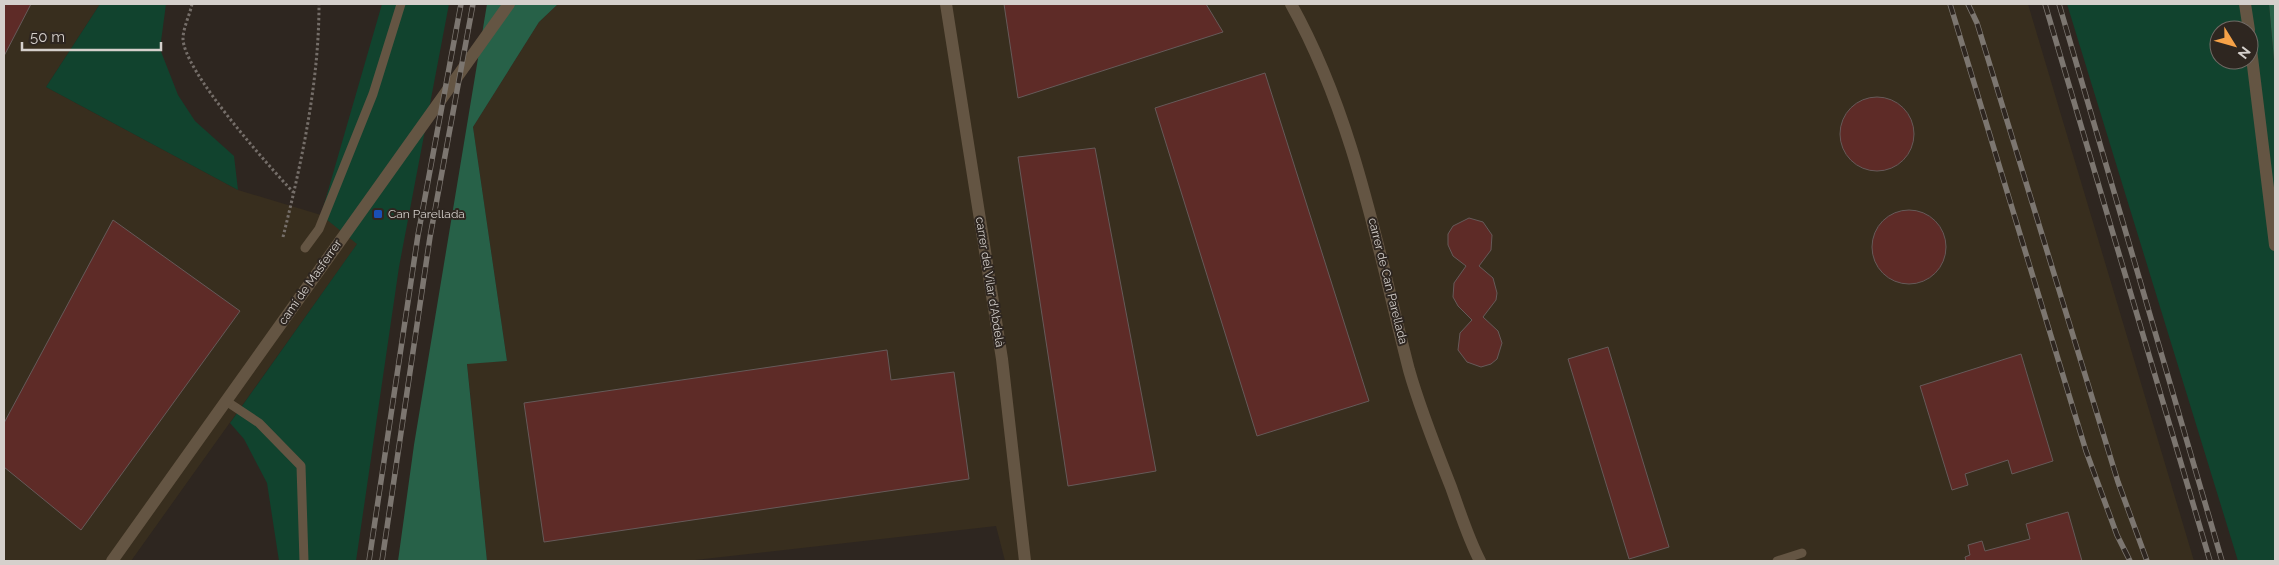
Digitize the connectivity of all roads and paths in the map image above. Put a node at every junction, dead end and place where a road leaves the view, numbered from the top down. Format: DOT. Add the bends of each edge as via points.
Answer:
graph roads {
  1 [pos="192,4"];
  2 [pos="319,4"];
  3 [pos="401,4"];
  4 [pos="510,4"];
  5 [pos="946,4"];
  6 [pos="1291,4"];
  7 [pos="2245,4"];
  8 [pos="2247,20"];
  9 [pos="2254,70"];
  10 [pos="293,192"];
  11 [pos="283,237"];
  12 [pos="2275,245"];
  13 [pos="305,248"];
  14 [pos="226,401"];
  15 [pos="1802,553"];
  16 [pos="112,561"];
  17 [pos="304,561"];
  18 [pos="1025,561"];
  19 [pos="1480,561"];
  20 [pos="1777,561"];
  1 -- 10 [label="path" via="183,38 190,61 219,103"];
  2 -- 10 [label="path" via="319,34 302,156"];
  3 -- 13 [label="lane" via="373,94 319,229"];
  4 -- 14 [label="street, camí de Masferrer"];
  5 -- 18 [label="street, carrer del Vilar d'Abdelà" via="1002,359"];
  6 -- 19 [label="street, carrer de Can Parellada" via="1321,68 1345,131 1368,201 1410,372"];
  7 -- 8 [label="street"];
  9 -- 12 [label="street"];
  10 -- 11 [label="path"];
  14 -- 16 [label="street, camí de Masferrer"];
  14 -- 17 [label="lane" via="260,423 301,466"];
  15 -- 20 [label="lane"];
}
